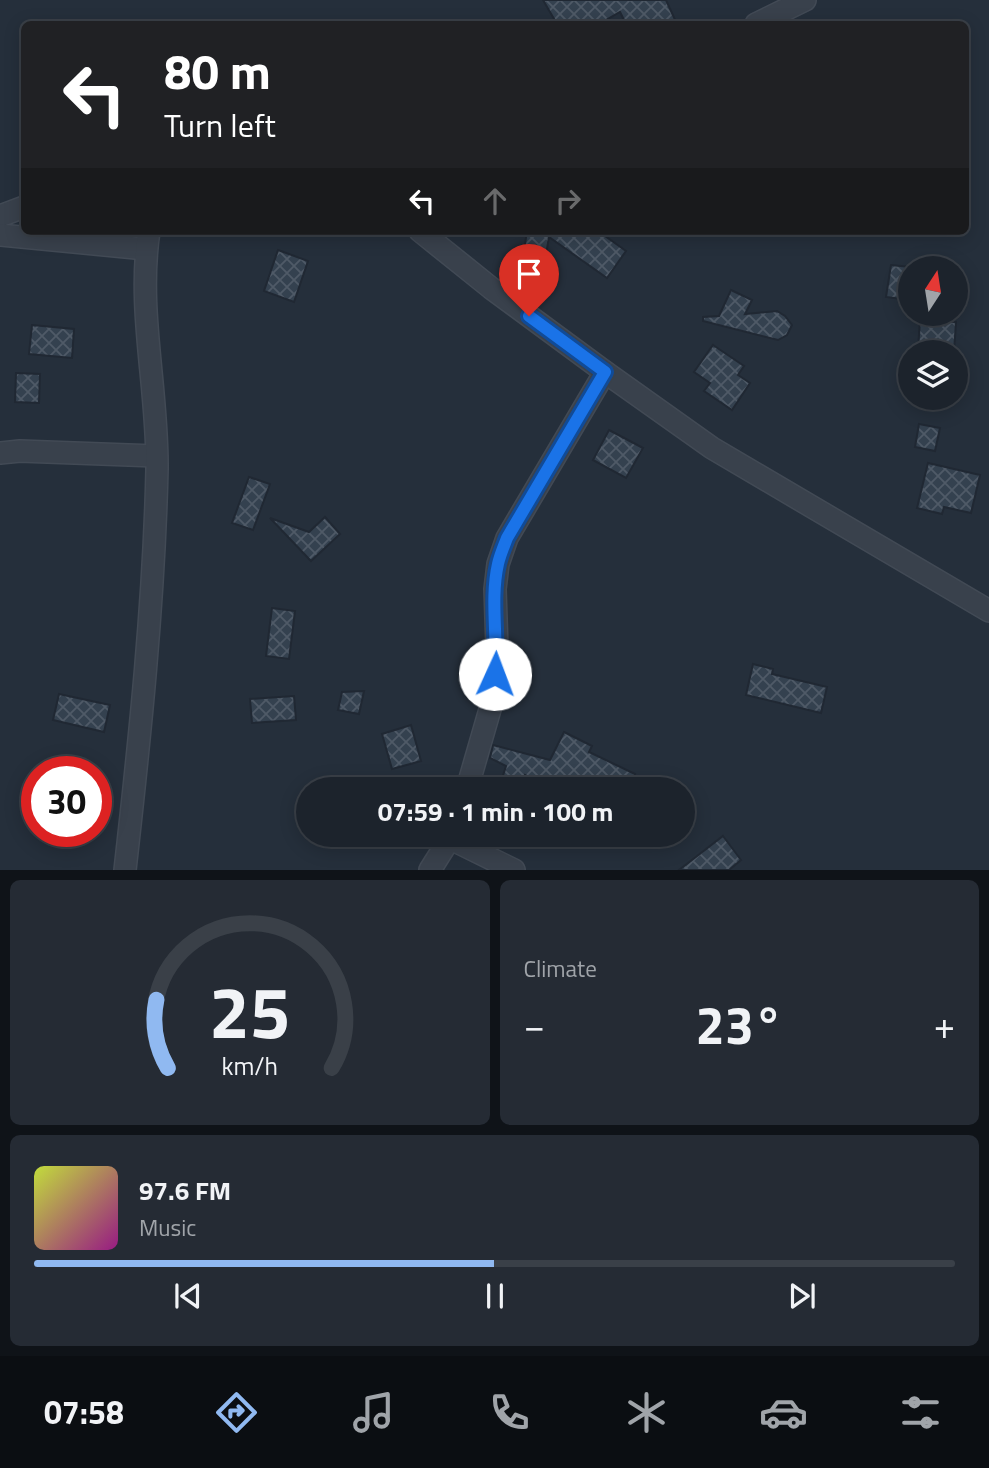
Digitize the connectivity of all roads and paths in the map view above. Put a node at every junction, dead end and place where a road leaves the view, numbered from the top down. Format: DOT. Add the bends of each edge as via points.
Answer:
graph roads {
  1 [pos="804,0"];
  2 [pos="762,21"];
  3 [pos="21,208"];
  4 [pos="0,216"];
  5 [pos="0,235"];
  6 [pos="425,235"];
  7 [pos="147,240"];
  8 [pos="605,372"];
  9 [pos="0,453"];
  10 [pos="156,456"];
  11 [pos="989,611"];
  12 [pos="471,777"];
  13 [pos="445,847"];
  14 [pos="471,847"];
  15 [pos="125,870"];
  16 [pos="430,870"];
  17 [pos="514,870"];
  1 -- 2 [label="street"];
  3 -- 4 [label="street"];
  5 -- 7 [label="street"];
  6 -- 8 [label="street"];
  7 -- 10 [label="street" via="145,303"];
  8 -- 11 [label="street" via="712,448"];
  8 -- 12 [label="street" via="507,538 498,564 494,699"];
  9 -- 10 [label="street"];
  10 -- 15 [label="street" via="139,741"];
  13 -- 16 [label="street"];
  14 -- 17 [label="street"];
}
